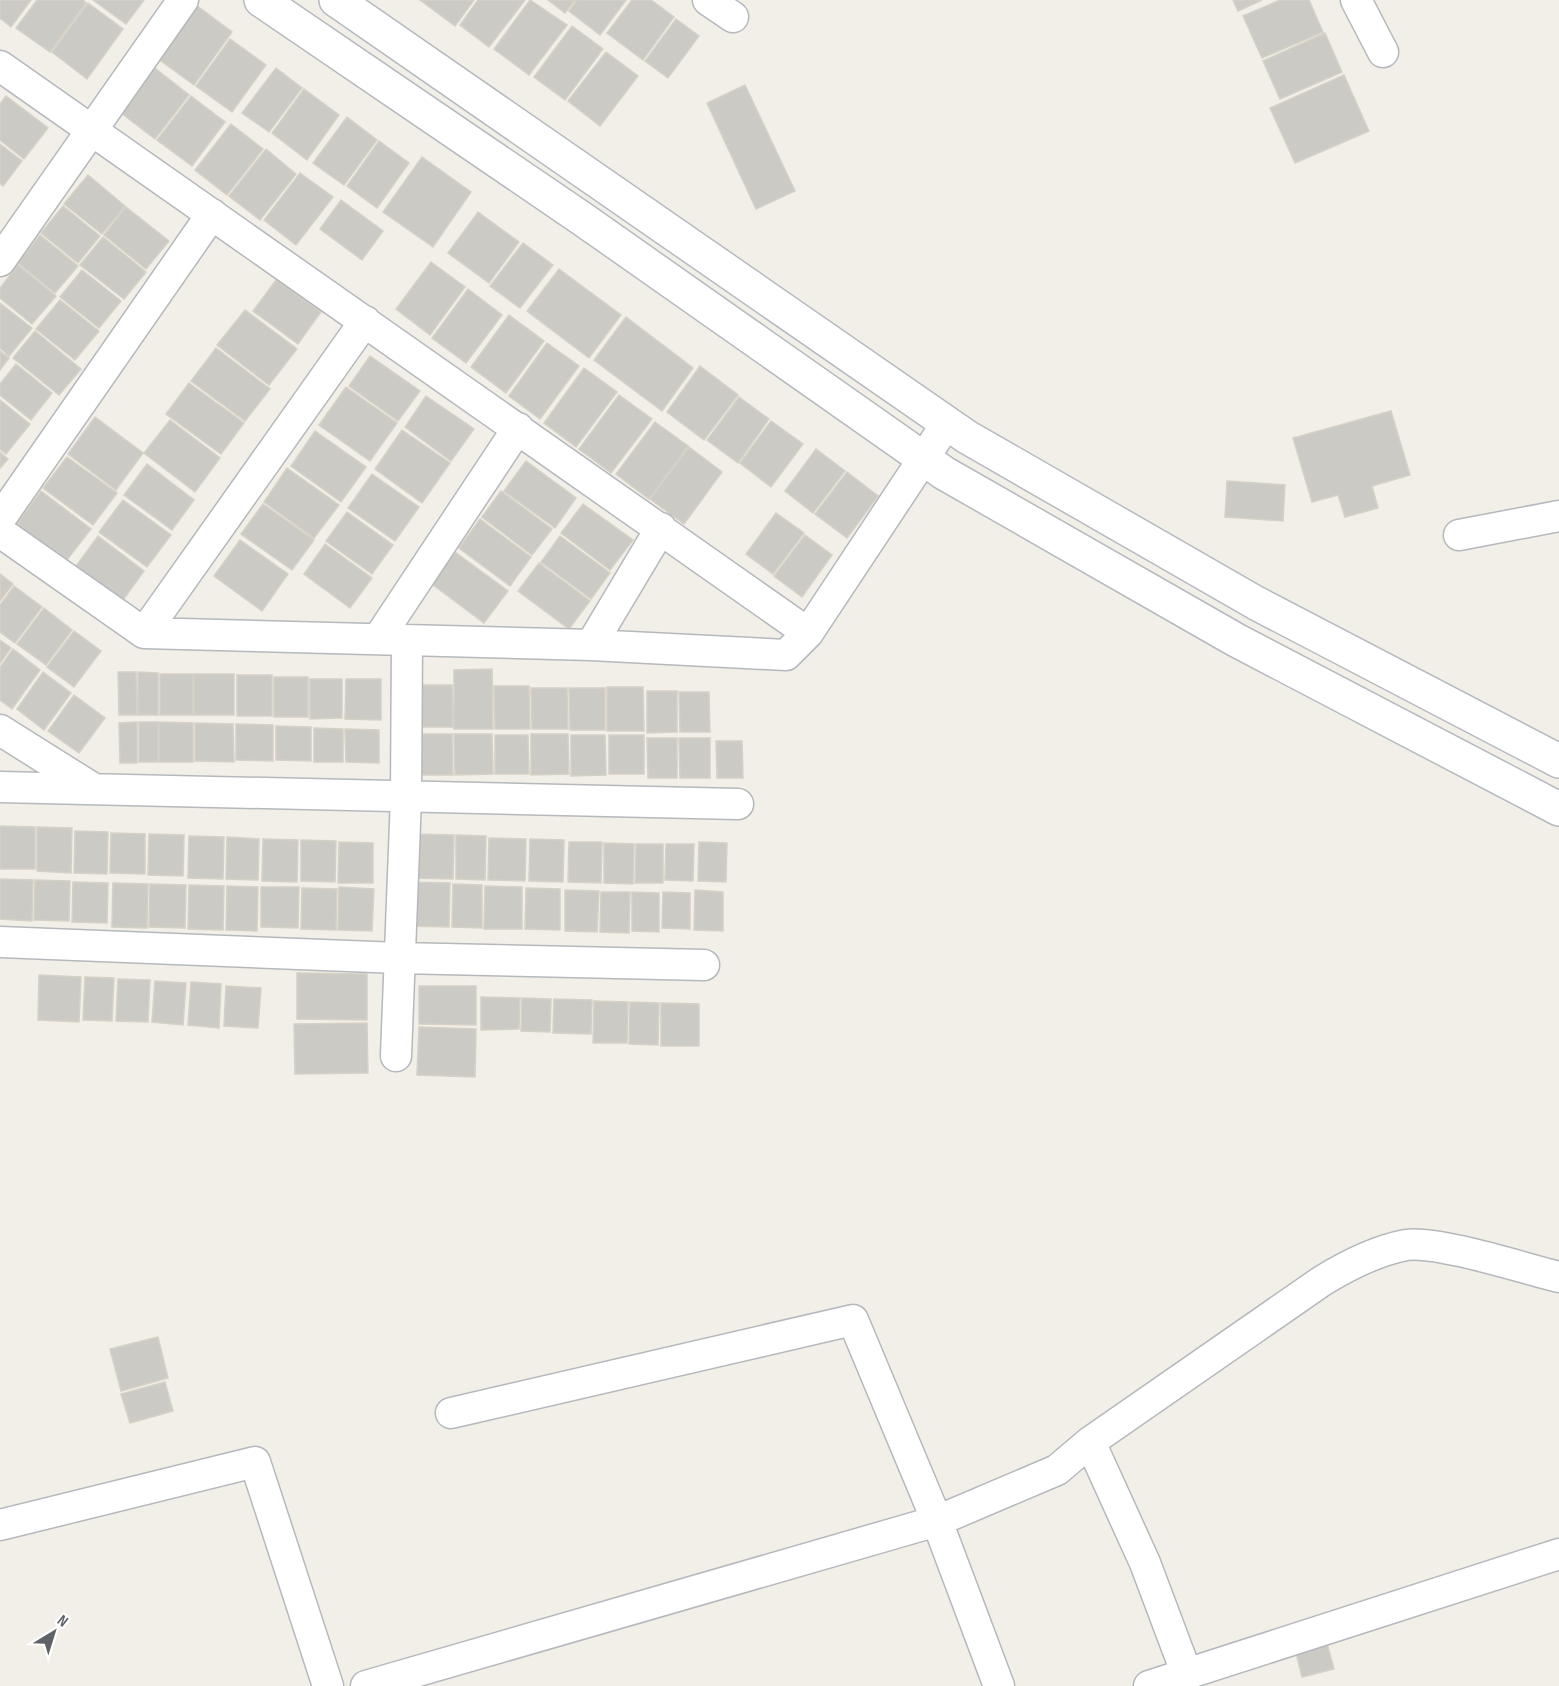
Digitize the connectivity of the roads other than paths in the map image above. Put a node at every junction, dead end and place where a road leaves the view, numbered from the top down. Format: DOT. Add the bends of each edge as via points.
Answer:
graph roads {
  1 [pos="183,0"];
  2 [pos="261,0"];
  3 [pos="336,0"];
  4 [pos="708,0"];
  5 [pos="1356,0"];
  6 [pos="733,17"];
  7 [pos="1383,52"];
  8 [pos="0,66"];
  9 [pos="92,130"];
  10 [pos="212,214"];
  11 [pos="0,261"];
  12 [pos="364,321"];
  13 [pos="947,423"];
  14 [pos="518,428"];
  15 [pos="924,458"];
  16 [pos="1559,516"];
  17 [pos="0,519"];
  18 [pos="661,528"];
  19 [pos="0,532"];
  20 [pos="1459,535"];
  21 [pos="144,633"];
  22 [pos="808,633"];
  23 [pos="392,640"];
  24 [pos="591,645"];
  25 [pos="0,730"];
  26 [pos="1559,761"];
  27 [pos="0,787"];
  28 [pos="94,790"];
  29 [pos="406,797"];
  30 [pos="738,804"];
  31 [pos="1559,808"];
  32 [pos="0,942"];
  33 [pos="399,958"];
  34 [pos="704,965"];
  35 [pos="396,1056"];
  36 [pos="1559,1277"];
  37 [pos="451,1413"];
  38 [pos="1090,1442"];
  39 [pos="937,1521"];
  40 [pos="0,1525"];
  41 [pos="1559,1554"];
  42 [pos="1186,1672"];
  43 [pos="328,1686"];
  44 [pos="366,1686"];
  45 [pos="999,1686"];
  46 [pos="1149,1686"];
  1 -- 9 [label="street"];
  2 -- 15 [label="main road"];
  3 -- 13 [label="main road"];
  4 -- 6 [label="street"];
  5 -- 7 [label="street"];
  8 -- 9 [label="street"];
  9 -- 10 [label="street"];
  9 -- 11 [label="street"];
  10 -- 12 [label="street"];
  10 -- 17 [label="street"];
  12 -- 14 [label="street"];
  12 -- 21 [label="street"];
  13 -- 15 [label="street"];
  13 -- 26 [label="main road" via="1256,603"];
  14 -- 18 [label="street"];
  14 -- 23 [label="street"];
  15 -- 22 [label="street"];
  15 -- 31 [label="main road" via="1236,640"];
  16 -- 20 [label="street"];
  18 -- 22 [label="street"];
  18 -- 24 [label="street"];
  19 -- 21 [label="street"];
  21 -- 23 [label="street"];
  22 -- 24 [label="street" via="786,655"];
  23 -- 24 [label="street"];
  23 -- 29 [label="street"];
  25 -- 28 [label="street"];
  27 -- 28 [label="street"];
  28 -- 29 [label="street"];
  29 -- 30 [label="street"];
  29 -- 33 [label="street"];
  32 -- 33 [label="street"];
  33 -- 34 [label="street"];
  33 -- 35 [label="street"];
  36 -- 38 [label="street" via="1447,1249 1408,1245 1357,1260"];
  37 -- 39 [label="street" via="853,1320"];
  38 -- 39 [label="street" via="1058,1470"];
  38 -- 42 [label="street" via="1145,1563"];
  39 -- 44 [label="street"];
  39 -- 45 [label="street"];
  40 -- 43 [label="street" via="255,1462"];
  41 -- 42 [label="street"];
  42 -- 46 [label="street"];
}
